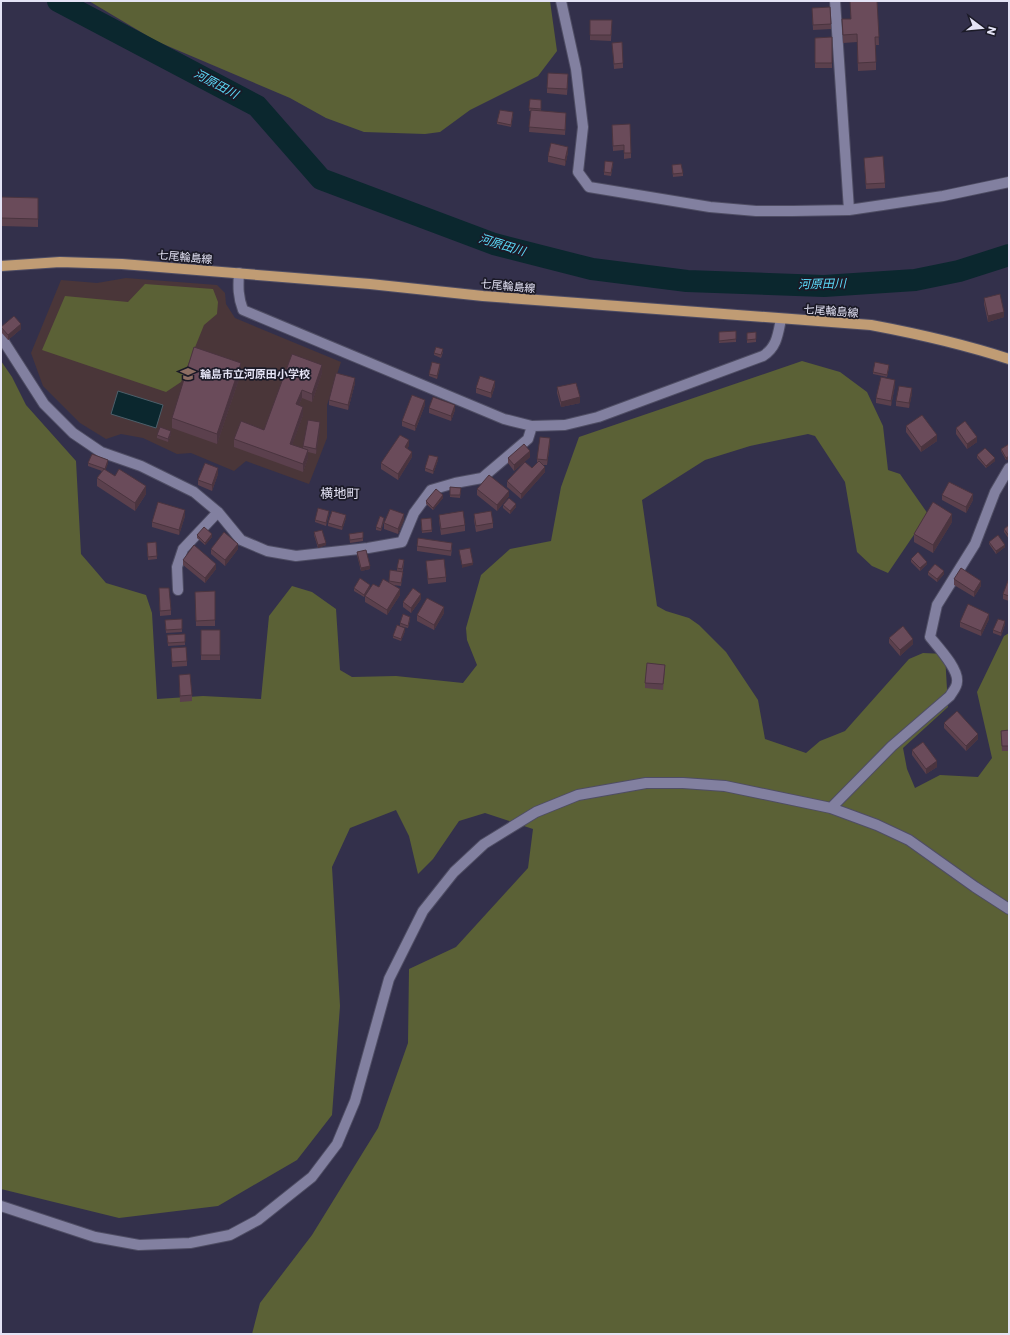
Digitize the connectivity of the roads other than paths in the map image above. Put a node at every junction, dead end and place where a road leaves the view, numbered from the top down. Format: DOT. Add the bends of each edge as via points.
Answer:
graph roads {
  1 [pos="561,1"];
  2 [pos="835,1"];
  3 [pos="1009,182"];
  4 [pos="849,210"];
  5 [pos="1,266"];
  6 [pos="239,273"];
  7 [pos="780,319"];
  8 [pos="1,337"];
  9 [pos="1009,359"];
  10 [pos="532,426"];
  11 [pos="1009,468"];
  12 [pos="218,512"];
  13 [pos="178,590"];
  14 [pos="831,808"];
  15 [pos="1009,909"];
  16 [pos="1,1206"];
  1 -- 4 [label="street" via="576,69 583,127 578,172 589,186 756,212"];
  2 -- 4 [label="street"];
  3 -- 4 [label="street" via="942,196"];
  5 -- 6 [label="main road, 七尾輪島線" via="60,262"];
  6 -- 7 [label="main road, 七尾輪島線" via="483,296"];
  6 -- 10 [label="street" via="238,291 243,310 504,419"];
  7 -- 9 [label="main road, 七尾輪島線" via="871,325 963,344"];
  7 -- 10 [label="street" via="777,340 770,352 763,356 598,417 565,425"];
  8 -- 12 [label="street" via="44,404 73,433 101,452 141,466 194,492"];
  10 -- 12 [label="street" via="528,439 482,478 431,490 414,513 402,542 296,556 267,552 241,540"];
  11 -- 14 [label="street" via="995,492 975,544 937,605 930,637 956,672 956,686 950,696 892,746"];
  12 -- 13 [label="street" via="182,550 177,567"];
  14 -- 15 [label="street" via="909,840 975,888"];
  14 -- 16 [label="street" via="725,786 646,783 578,795 536,812 484,844 454,872 423,912 389,979 355,1101 337,1144 312,1177 258,1220 230,1235 190,1243 139,1245 95,1237"];
}
